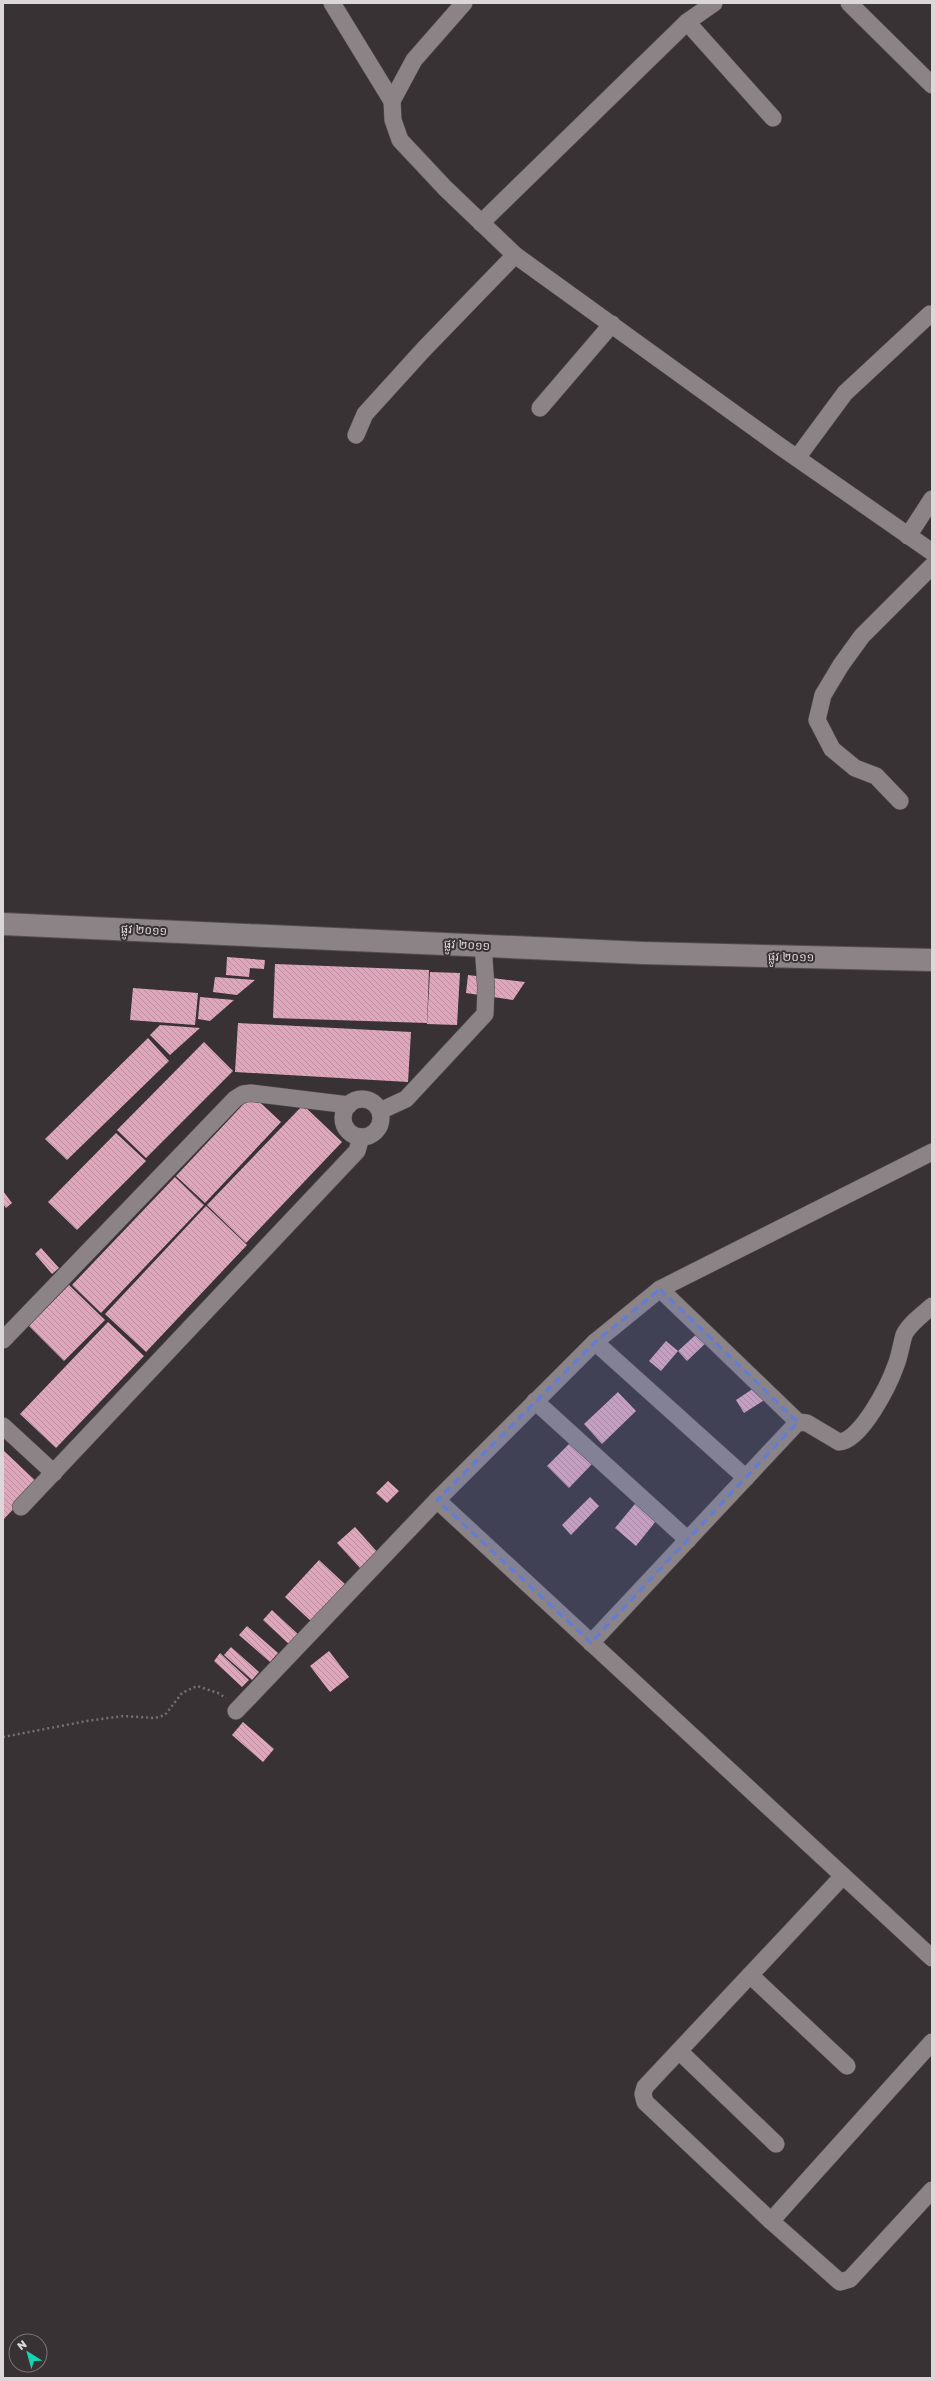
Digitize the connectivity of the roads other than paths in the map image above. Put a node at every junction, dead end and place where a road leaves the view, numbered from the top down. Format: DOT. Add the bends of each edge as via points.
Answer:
graph roads {
  1 [pos="332,3"];
  2 [pos="464,3"];
  3 [pos="714,3"];
  4 [pos="849,3"];
  5 [pos="687,22"];
  6 [pos="932,85"];
  7 [pos="392,101"];
  8 [pos="773,118"];
  9 [pos="481,223"];
  10 [pos="515,255"];
  11 [pos="930,314"];
  12 [pos="612,324"];
  13 [pos="540,408"];
  14 [pos="356,435"];
  15 [pos="797,458"];
  16 [pos="932,499"];
  17 [pos="908,536"];
  18 [pos="932,552"];
  19 [pos="932,566"];
  20 [pos="900,801"];
  21 [pos="3,924"];
  22 [pos="483,945"];
  23 [pos="932,960"];
  24 [pos="349,1105"];
  25 [pos="380,1111"];
  26 [pos="361,1137"];
  27 [pos="932,1152"];
  28 [pos="660,1289"];
  29 [pos="932,1306"];
  30 [pos="3,1340"];
  31 [pos="595,1342"];
  32 [pos="535,1401"];
  33 [pos="798,1422"];
  34 [pos="3,1426"];
  35 [pos="54,1473"];
  36 [pos="746,1478"];
  37 [pos="436,1500"];
  38 [pos="21,1507"];
  39 [pos="688,1540"];
  40 [pos="591,1643"];
  41 [pos="238,1709"];
  42 [pos="843,1876"];
  43 [pos="932,1958"];
  44 [pos="750,1975"];
  45 [pos="932,2042"];
  46 [pos="679,2051"];
  47 [pos="847,2066"];
  48 [pos="776,2144"];
  49 [pos="932,2190"];
  50 [pos="771,2221"];
  1 -- 7 [label="street"];
  2 -- 7 [label="street" via="414,60"];
  3 -- 5 [label="street"];
  4 -- 6 [label="street"];
  5 -- 8 [label="street"];
  5 -- 9 [label="street"];
  7 -- 9 [label="street" via="392,120 400,140"];
  9 -- 10 [label="street"];
  10 -- 12 [label="street"];
  10 -- 14 [label="street" via="365,414"];
  11 -- 15 [label="street" via="845,393"];
  12 -- 13 [label="street"];
  12 -- 15 [label="street"];
  15 -- 17 [label="street"];
  16 -- 17 [label="street"];
  17 -- 18 [label="street"];
  19 -- 20 [label="street" via="862,636 823,695 817,720 832,749 855,768 876,776"];
  21 -- 22 [label="main road, ផ្លូវ ២០១១"];
  22 -- 23 [label="main road, ផ្លូវ ២០១១" via="643,954"];
  22 -- 25 [label="street" via="485,1014 406,1099"];
  24 -- 25 [label="street" via="354,1101 366,1100 377,1106"];
  24 -- 26 [label="street" via="343,1122 350,1133"];
  24 -- 30 [label="street" via="251,1093 235,1099"];
  25 -- 26 [label="street" via="378,1129 373,1134"];
  26 -- 35 [label="street" via="357,1151"];
  27 -- 28 [label="street"];
  28 -- 31 [label="street"];
  28 -- 33 [label="street"];
  29 -- 33 [label="street" via="904,1335 902,1350 886,1387 851,1438 839,1442 807,1423"];
  31 -- 32 [label="street"];
  31 -- 36 [label="street"];
  32 -- 37 [label="street"];
  32 -- 39 [label="street"];
  33 -- 36 [label="street"];
  34 -- 35 [label="street"];
  35 -- 38 [label="street"];
  36 -- 39 [label="street"];
  37 -- 40 [label="street"];
  37 -- 41 [label="street"];
  39 -- 40 [label="street"];
  40 -- 42 [label="street"];
  42 -- 43 [label="street"];
  42 -- 44 [label="street"];
  44 -- 46 [label="street"];
  44 -- 47 [label="street"];
  45 -- 50 [label="street"];
  46 -- 48 [label="street"];
  46 -- 50 [label="street" via="645,2087 645,2102"];
  49 -- 50 [label="street" via="845,2282 840,2282"];
}
